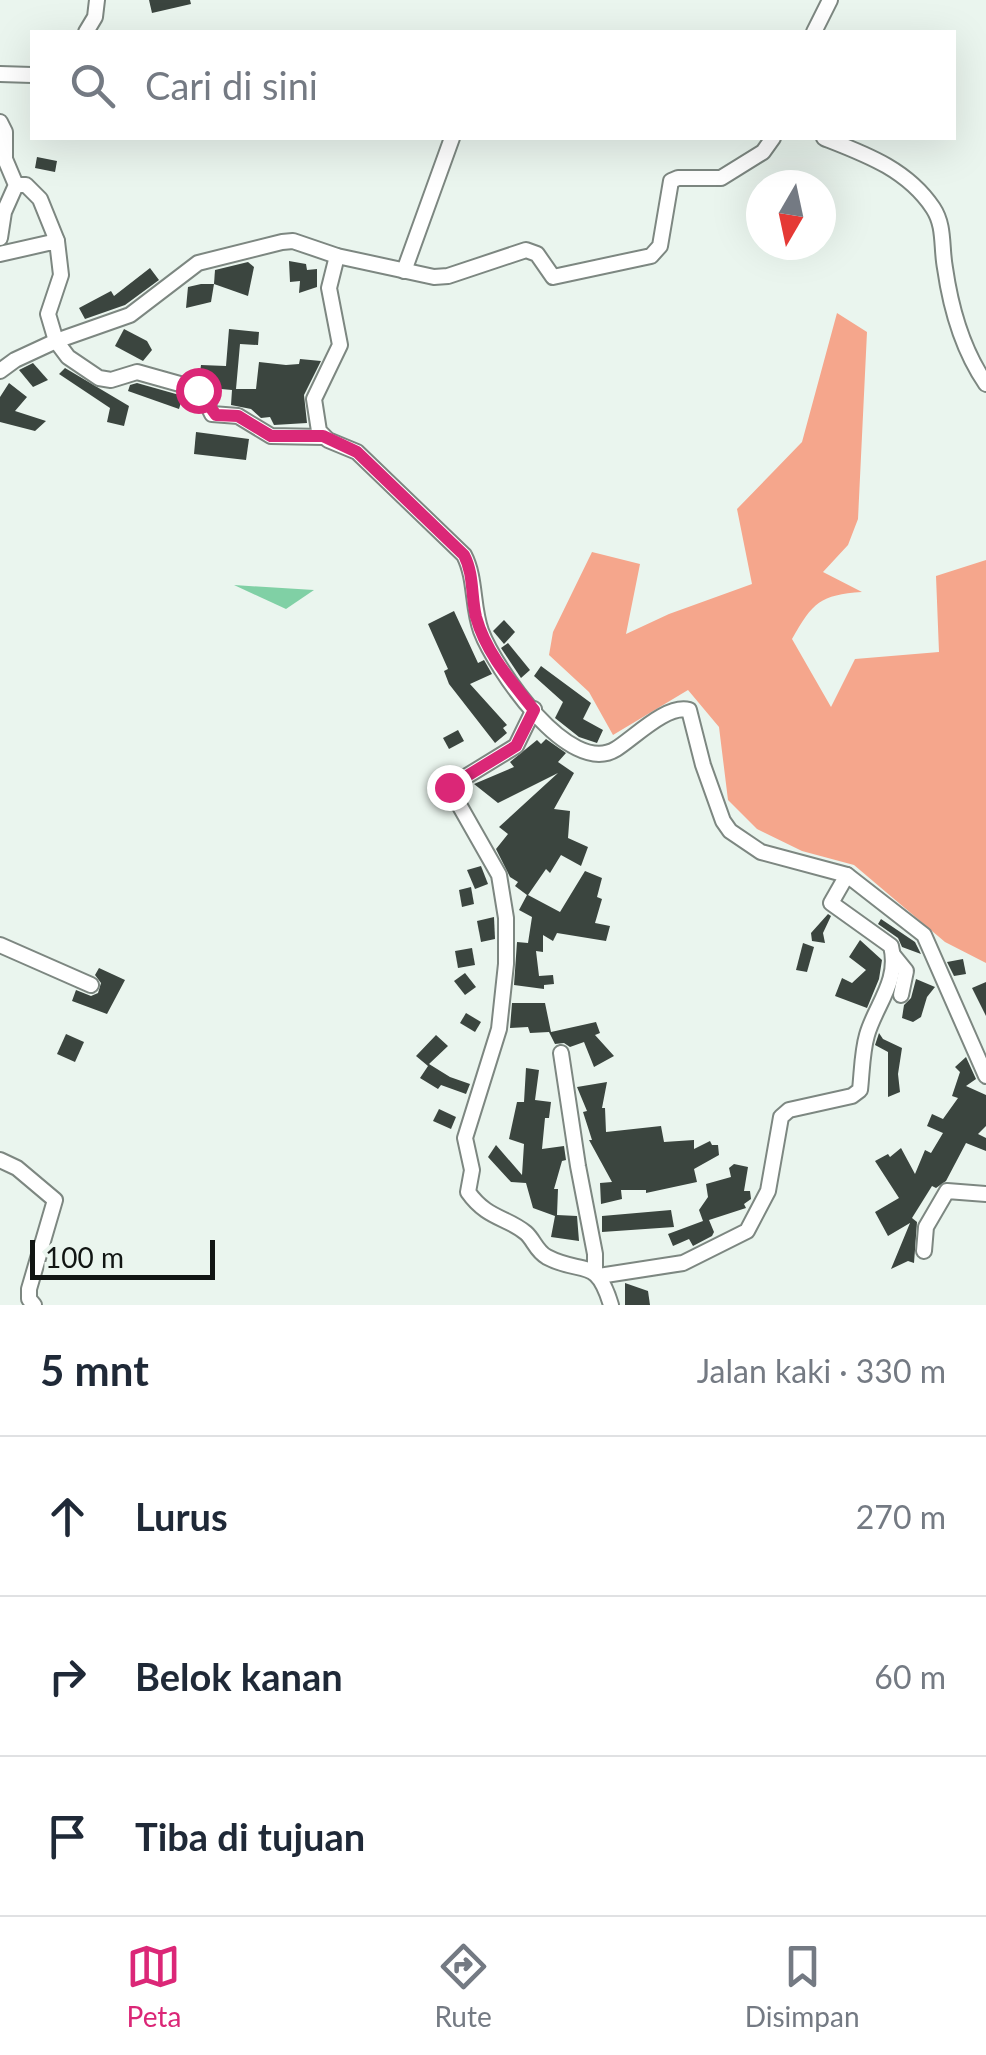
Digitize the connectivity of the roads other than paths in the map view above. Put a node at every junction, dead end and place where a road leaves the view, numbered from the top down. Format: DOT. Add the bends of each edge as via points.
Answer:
graph roads {
  1 [pos="97,0"];
  2 [pos="830,0"];
  3 [pos="87,30"];
  4 [pos="815,30"];
  5 [pos="0,74"];
  6 [pos="30,76"];
  7 [pos="0,122"];
  8 [pos="451,140"];
  9 [pos="772,140"];
  10 [pos="830,140"];
  11 [pos="16,185"];
  12 [pos="0,238"];
  13 [pos="57,241"];
  14 [pos="0,254"];
  15 [pos="338,256"];
  16 [pos="404,271"];
  17 [pos="56,341"];
  18 [pos="0,370"];
  19 [pos="986,384"];
  20 [pos="323,436"];
  21 [pos="534,710"];
  22 [pos="848,874"];
  23 [pos="0,945"];
  24 [pos="893,955"];
  25 [pos="90,986"];
  26 [pos="900,996"];
  27 [pos="561,1053"];
  28 [pos="986,1076"];
  29 [pos="0,1160"];
  30 [pos="986,1194"];
  31 [pos="924,1250"];
  32 [pos="597,1274"];
  33 [pos="34,1305"];
  34 [pos="611,1305"];
  1 -- 3 [label="street"];
  2 -- 4 [label="street"];
  5 -- 6 [label="street"];
  7 -- 11 [label="street"];
  8 -- 16 [label="street"];
  9 -- 16 [label="street" via="721,178 672,181 660,246 651,256 559,277 548,274 530,250 448,276"];
  10 -- 19 [label="street" via="870,154 934,210 956,322"];
  11 -- 12 [label="street"];
  11 -- 13 [label="street" via="26,185 40,199"];
  13 -- 14 [label="street"];
  13 -- 17 [label="street" via="61,275 48,314"];
  15 -- 16 [label="street"];
  15 -- 17 [label="street" via="288,241 207,259 130,316"];
  15 -- 20 [label="street" via="329,288 340,345 314,399"];
  17 -- 18 [label="street"];
  17 -- 20 [label="street" via="74,363 100,378 137,372 194,388 212,414 238,416 271,436"];
  20 -- 21 [label="street" via="357,452 464,555 483,636"];
  21 -- 22 [label="street" via="563,741 590,754 611,752 673,710 690,710 730,831 769,856"];
  21 -- 32 [label="street" via="516,746 449,787 500,875 506,918 500,1028 465,1138 472,1170 468,1192 494,1217 525,1232 545,1256"];
  22 -- 24 [label="street" via="831,903 891,946"];
  22 -- 28 [label="street" via="924,935"];
  23 -- 25 [label="street"];
  24 -- 26 [label="street" via="906,971"];
  24 -- 32 [label="street" via="886,998 866,1038 860,1090 780,1117 768,1192 748,1231 683,1263"];
  27 -- 32 [label="street"];
  29 -- 33 [label="street" via="54,1200 29,1289"];
  30 -- 31 [label="street" via="947,1191 926,1228"];
  32 -- 34 [label="street"];
}
